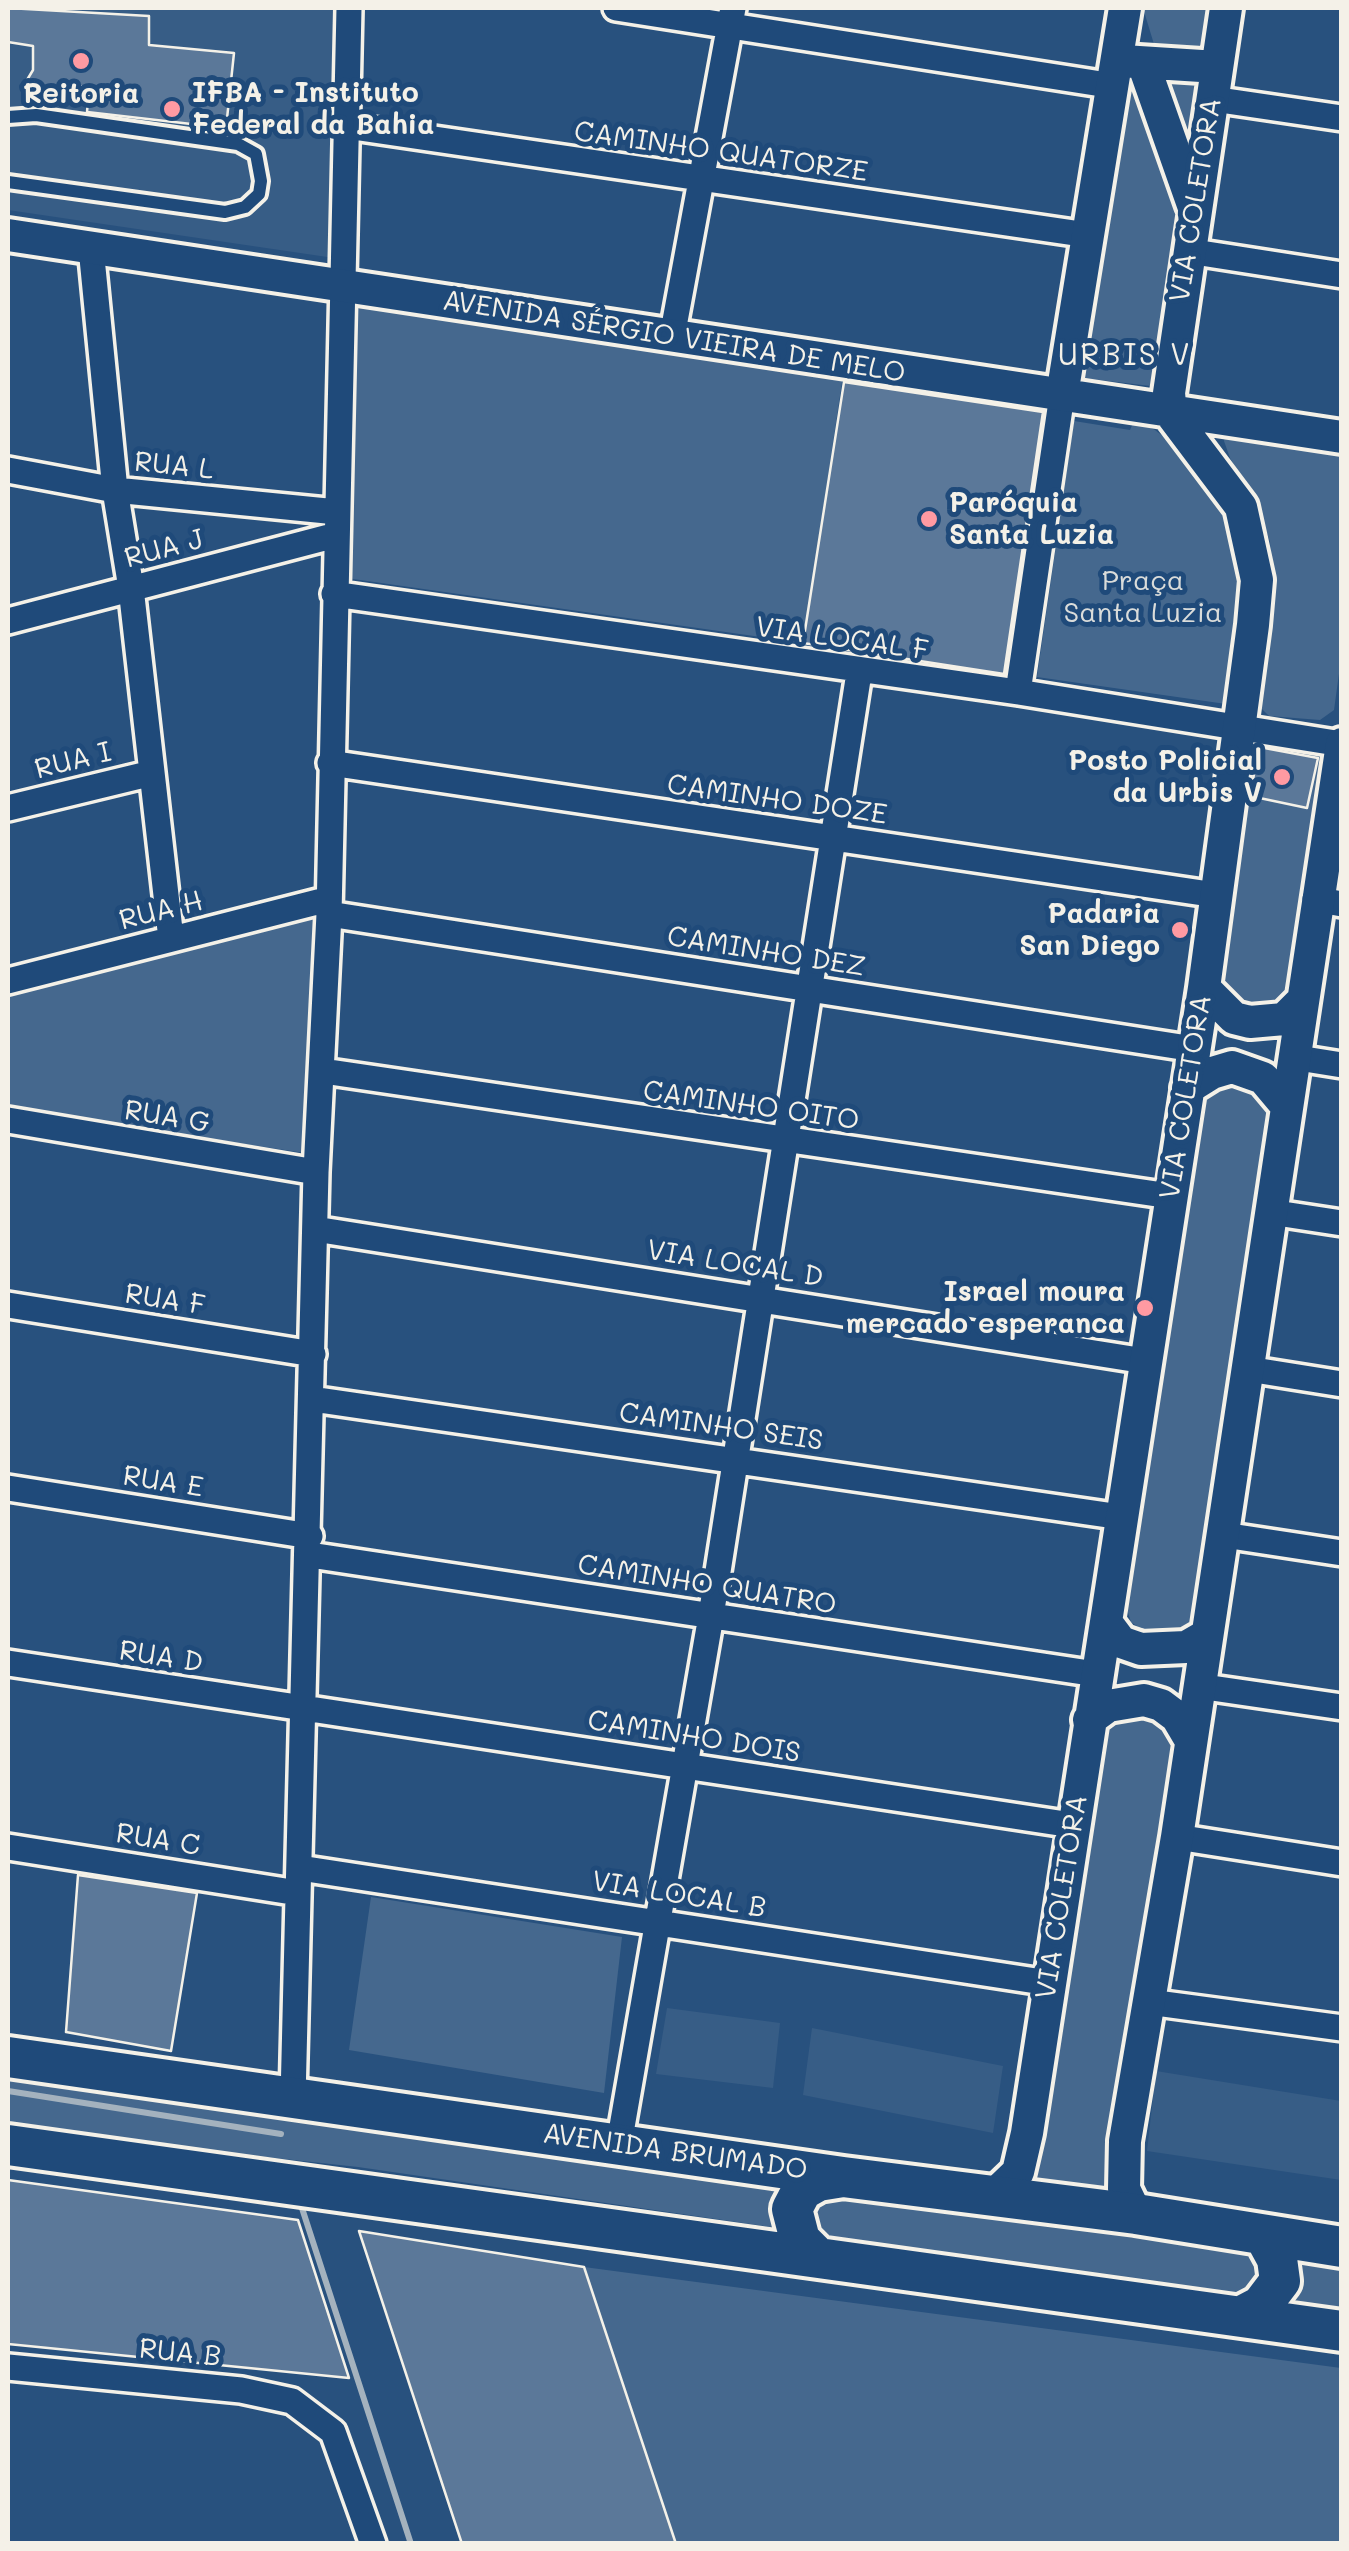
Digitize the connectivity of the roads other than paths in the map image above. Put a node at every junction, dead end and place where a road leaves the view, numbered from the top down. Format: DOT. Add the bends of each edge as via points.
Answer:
graph roads {
  1 [pos="348,8"];
  2 [pos="616,8"];
  3 [pos="1125,8"];
  4 [pos="1226,8"];
  5 [pos="732,15"];
  6 [pos="1125,70"];
  7 [pos="1215,83"];
  8 [pos="8,117"];
  9 [pos="1342,118"];
  10 [pos="346,126"];
  11 [pos="704,181"];
  12 [pos="8,182"];
  13 [pos="1195,210"];
  14 [pos="8,235"];
  15 [pos="1088,235"];
  16 [pos="91,248"];
  17 [pos="1188,251"];
  18 [pos="1342,274"];
  19 [pos="340,287"];
  20 [pos="672,338"];
  21 [pos="1062,395"];
  22 [pos="1172,414"];
  23 [pos="1342,437"];
  24 [pos="8,470"];
  25 [pos="115,490"];
  26 [pos="336,524"];
  27 [pos="131,588"];
  28 [pos="334,594"];
  29 [pos="8,620"];
  30 [pos="859,672"];
  31 [pos="1018,692"];
  32 [pos="1239,726"];
  33 [pos="1342,744"];
  34 [pos="330,763"];
  35 [pos="152,773"];
  36 [pos="8,808"];
  37 [pos="832,838"];
  38 [pos="1216,895"];
  39 [pos="1328,902"];
  40 [pos="329,906"];
  41 [pos="171,939"];
  42 [pos="8,981"];
  43 [pos="1204,988"];
  44 [pos="808,989"];
  45 [pos="1300,1004"];
  46 [pos="1194,1048"];
  47 [pos="1292,1057"];
  48 [pos="1342,1065"];
  49 [pos="322,1071"];
  50 [pos="1188,1088"];
  51 [pos="1284,1104"];
  52 [pos="8,1120"];
  53 [pos="786,1142"];
  54 [pos="316,1172"];
  55 [pos="1170,1196"];
  56 [pos="1270,1212"];
  57 [pos="1342,1224"];
  58 [pos="315,1229"];
  59 [pos="759,1298"];
  60 [pos="8,1305"];
  61 [pos="313,1354"];
  62 [pos="1145,1361"];
  63 [pos="1248,1369"];
  64 [pos="1342,1384"];
  65 [pos="312,1399"];
  66 [pos="734,1459"];
  67 [pos="8,1488"];
  68 [pos="1122,1517"];
  69 [pos="1224,1536"];
  70 [pos="310,1545"];
  71 [pos="1342,1553"];
  72 [pos="712,1616"];
  73 [pos="1106,1622"];
  74 [pos="1205,1636"];
  75 [pos="8,1663"];
  76 [pos="1096,1674"];
  77 [pos="1198,1686"];
  78 [pos="1342,1707"];
  79 [pos="306,1710"];
  80 [pos="1089,1720"];
  81 [pos="1190,1739"];
  82 [pos="683,1766"];
  83 [pos="1072,1825"];
  84 [pos="1177,1837"];
  85 [pos="8,1847"];
  86 [pos="1342,1863"];
  87 [pos="299,1881"];
  88 [pos="658,1921"];
  89 [pos="1049,1983"];
  90 [pos="1148,2002"];
  91 [pos="1342,2028"];
  92 [pos="8,2057"];
  93 [pos="293,2098"];
  94 [pos="619,2144"];
  95 [pos="8,2145"];
  96 [pos="843,2177"];
  97 [pos="992,2198"];
  98 [pos="1136,2214"];
  99 [pos="1265,2237"];
  100 [pos="1342,2247"];
  101 [pos="815,2255"];
  102 [pos="1242,2316"];
  103 [pos="1342,2332"];
  104 [pos="8,2367"];
  105 [pos="372,2544"];
  1 -- 10 [label="street"];
  2 -- 5 [label="street"];
  3 -- 6 [label="street"];
  4 -- 7 [label="street, VIA COLETORA"];
  5 -- 6 [label="street"];
  5 -- 11 [label="street"];
  6 -- 7 [label="street"];
  6 -- 13 [label="street"];
  6 -- 15 [label="street"];
  7 -- 9 [label="street"];
  7 -- 13 [label="street, VIA COLETORA"];
  8 -- 12 [label="lane" via="36,115 238,144 256,154 262,181 244,207 226,212"];
  10 -- 11 [label="street, CAMINHO QUATORZE"];
  10 -- 19 [label="street"];
  11 -- 15 [label="street, CAMINHO QUATORZE"];
  11 -- 20 [label="street"];
  13 -- 17 [label="street, VIA COLETORA"];
  14 -- 16 [label="street, AVENIDA SÉRGIO VIEIRA DE MELO"];
  15 -- 21 [label="street"];
  16 -- 19 [label="street, AVENIDA SÉRGIO VIEIRA DE MELO"];
  16 -- 25 [label="street"];
  17 -- 18 [label="street"];
  17 -- 22 [label="street, VIA COLETORA" via="1170,370"];
  19 -- 20 [label="street, AVENIDA SÉRGIO VIEIRA DE MELO"];
  19 -- 26 [label="street"];
  20 -- 21 [label="street, AVENIDA SÉRGIO VIEIRA DE MELO"];
  21 -- 22 [label="street, AVENIDA SÉRGIO VIEIRA DE MELO"];
  21 -- 31 [label="street"];
  22 -- 23 [label="street, AVENIDA SÉRGIO VIEIRA DE MELO"];
  22 -- 32 [label="street, VIA COLETORA" via="1241,507 1252,542 1257,580"];
  24 -- 25 [label="street, RUA L"];
  25 -- 26 [label="street, RUA L"];
  25 -- 27 [label="street"];
  26 -- 27 [label="street, RUA J"];
  26 -- 28 [label="street"];
  27 -- 29 [label="street, RUA J"];
  27 -- 35 [label="street"];
  28 -- 30 [label="street, VIA LOCAL F"];
  28 -- 34 [label="street"];
  30 -- 31 [label="street, VIA LOCAL F"];
  30 -- 37 [label="street"];
  31 -- 32 [label="street, VIA LOCAL F"];
  32 -- 33 [label="street, VIA LOCAL F"];
  32 -- 38 [label="street, VIA COLETORA"];
  33 -- 39 [label="street"];
  34 -- 37 [label="street, CAMINHO DOZE"];
  34 -- 40 [label="street"];
  35 -- 36 [label="street, RUA I"];
  35 -- 41 [label="street"];
  37 -- 38 [label="street, CAMINHO DOZE"];
  37 -- 44 [label="street"];
  38 -- 43 [label="street, VIA COLETORA"];
  39 -- 45 [label="street"];
  40 -- 41 [label="street, RUA H"];
  40 -- 44 [label="street, CAMINHO DEZ"];
  40 -- 49 [label="street"];
  41 -- 42 [label="street, RUA H"];
  43 -- 45 [label="street" via="1234,1018 1250,1022 1284,1019"];
  43 -- 46 [label="street, VIA COLETORA"];
  44 -- 46 [label="street, CAMINHO DEZ"];
  44 -- 53 [label="street"];
  45 -- 47 [label="street"];
  46 -- 50 [label="street, VIA COLETORA"];
  47 -- 48 [label="street"];
  47 -- 51 [label="street"];
  49 -- 53 [label="street, CAMINHO OITO"];
  49 -- 54 [label="street"];
  50 -- 51 [label="street" via="1232,1067 1263,1078"];
  50 -- 55 [label="street, VIA COLETORA"];
  51 -- 56 [label="street"];
  52 -- 54 [label="street, RUA G"];
  53 -- 55 [label="street, CAMINHO OITO"];
  53 -- 59 [label="street"];
  54 -- 58 [label="street"];
  55 -- 62 [label="street, VIA COLETORA"];
  56 -- 57 [label="street"];
  56 -- 63 [label="street"];
  58 -- 59 [label="street, VIA LOCAL D"];
  58 -- 61 [label="street"];
  59 -- 62 [label="street, VIA LOCAL D"];
  59 -- 66 [label="street"];
  60 -- 61 [label="street, RUA F"];
  61 -- 65 [label="street"];
  62 -- 68 [label="street, VIA COLETORA"];
  63 -- 64 [label="street"];
  63 -- 69 [label="street"];
  65 -- 66 [label="street, CAMINHO SEIS"];
  65 -- 70 [label="street"];
  66 -- 68 [label="street, CAMINHO SEIS"];
  66 -- 72 [label="street"];
  67 -- 70 [label="street, RUA E"];
  68 -- 73 [label="street, VIA COLETORA"];
  69 -- 71 [label="street"];
  69 -- 74 [label="street"];
  70 -- 72 [label="street, CAMINHO QUATRO"];
  70 -- 79 [label="street"];
  72 -- 76 [label="street, CAMINHO QUATRO"];
  72 -- 82 [label="street"];
  73 -- 74 [label="street" via="1121,1642 1141,1648 1186,1647"];
  73 -- 76 [label="street, VIA COLETORA"];
  74 -- 77 [label="street"];
  75 -- 79 [label="street, RUA D"];
  76 -- 80 [label="street, VIA COLETORA"];
  77 -- 78 [label="street"];
  77 -- 81 [label="street"];
  79 -- 82 [label="street, CAMINHO DOIS"];
  79 -- 87 [label="street"];
  80 -- 81 [label="street" via="1108,1706 1144,1700 1177,1717"];
  80 -- 83 [label="street, VIA COLETORA"];
  81 -- 84 [label="street"];
  82 -- 83 [label="street, CAMINHO DOIS"];
  82 -- 88 [label="street"];
  83 -- 89 [label="street, VIA COLETORA"];
  84 -- 86 [label="street"];
  84 -- 90 [label="street"];
  85 -- 87 [label="street, RUA C"];
  87 -- 88 [label="street, VIA LOCAL B"];
  87 -- 93 [label="street"];
  88 -- 89 [label="street, VIA LOCAL B"];
  88 -- 94 [label="street"];
  89 -- 97 [label="street, VIA COLETORA" via="1018,2172"];
  90 -- 91 [label="street"];
  90 -- 98 [label="street" via="1125,2141 1124,2190"];
  92 -- 93 [label="main road, AVENIDA BRUMADO"];
  93 -- 94 [label="main road, AVENIDA BRUMADO"];
  94 -- 96 [label="main road, AVENIDA BRUMADO"];
  95 -- 101 [label="main road"];
  96 -- 97 [label="main road, AVENIDA BRUMADO"];
  96 -- 101 [label="main road" via="802,2190 792,2209 800,2240"];
  97 -- 98 [label="main road, AVENIDA BRUMADO"];
  98 -- 99 [label="main road, AVENIDA BRUMADO"];
  99 -- 100 [label="main road, AVENIDA BRUMADO"];
  99 -- 102 [label="main road" via="1278,2260 1280,2282 1261,2306"];
  101 -- 102 [label="main road"];
  102 -- 103 [label="main road"];
  104 -- 105 [label="street, RUA B" via="292,2400 333,2432"];
}
